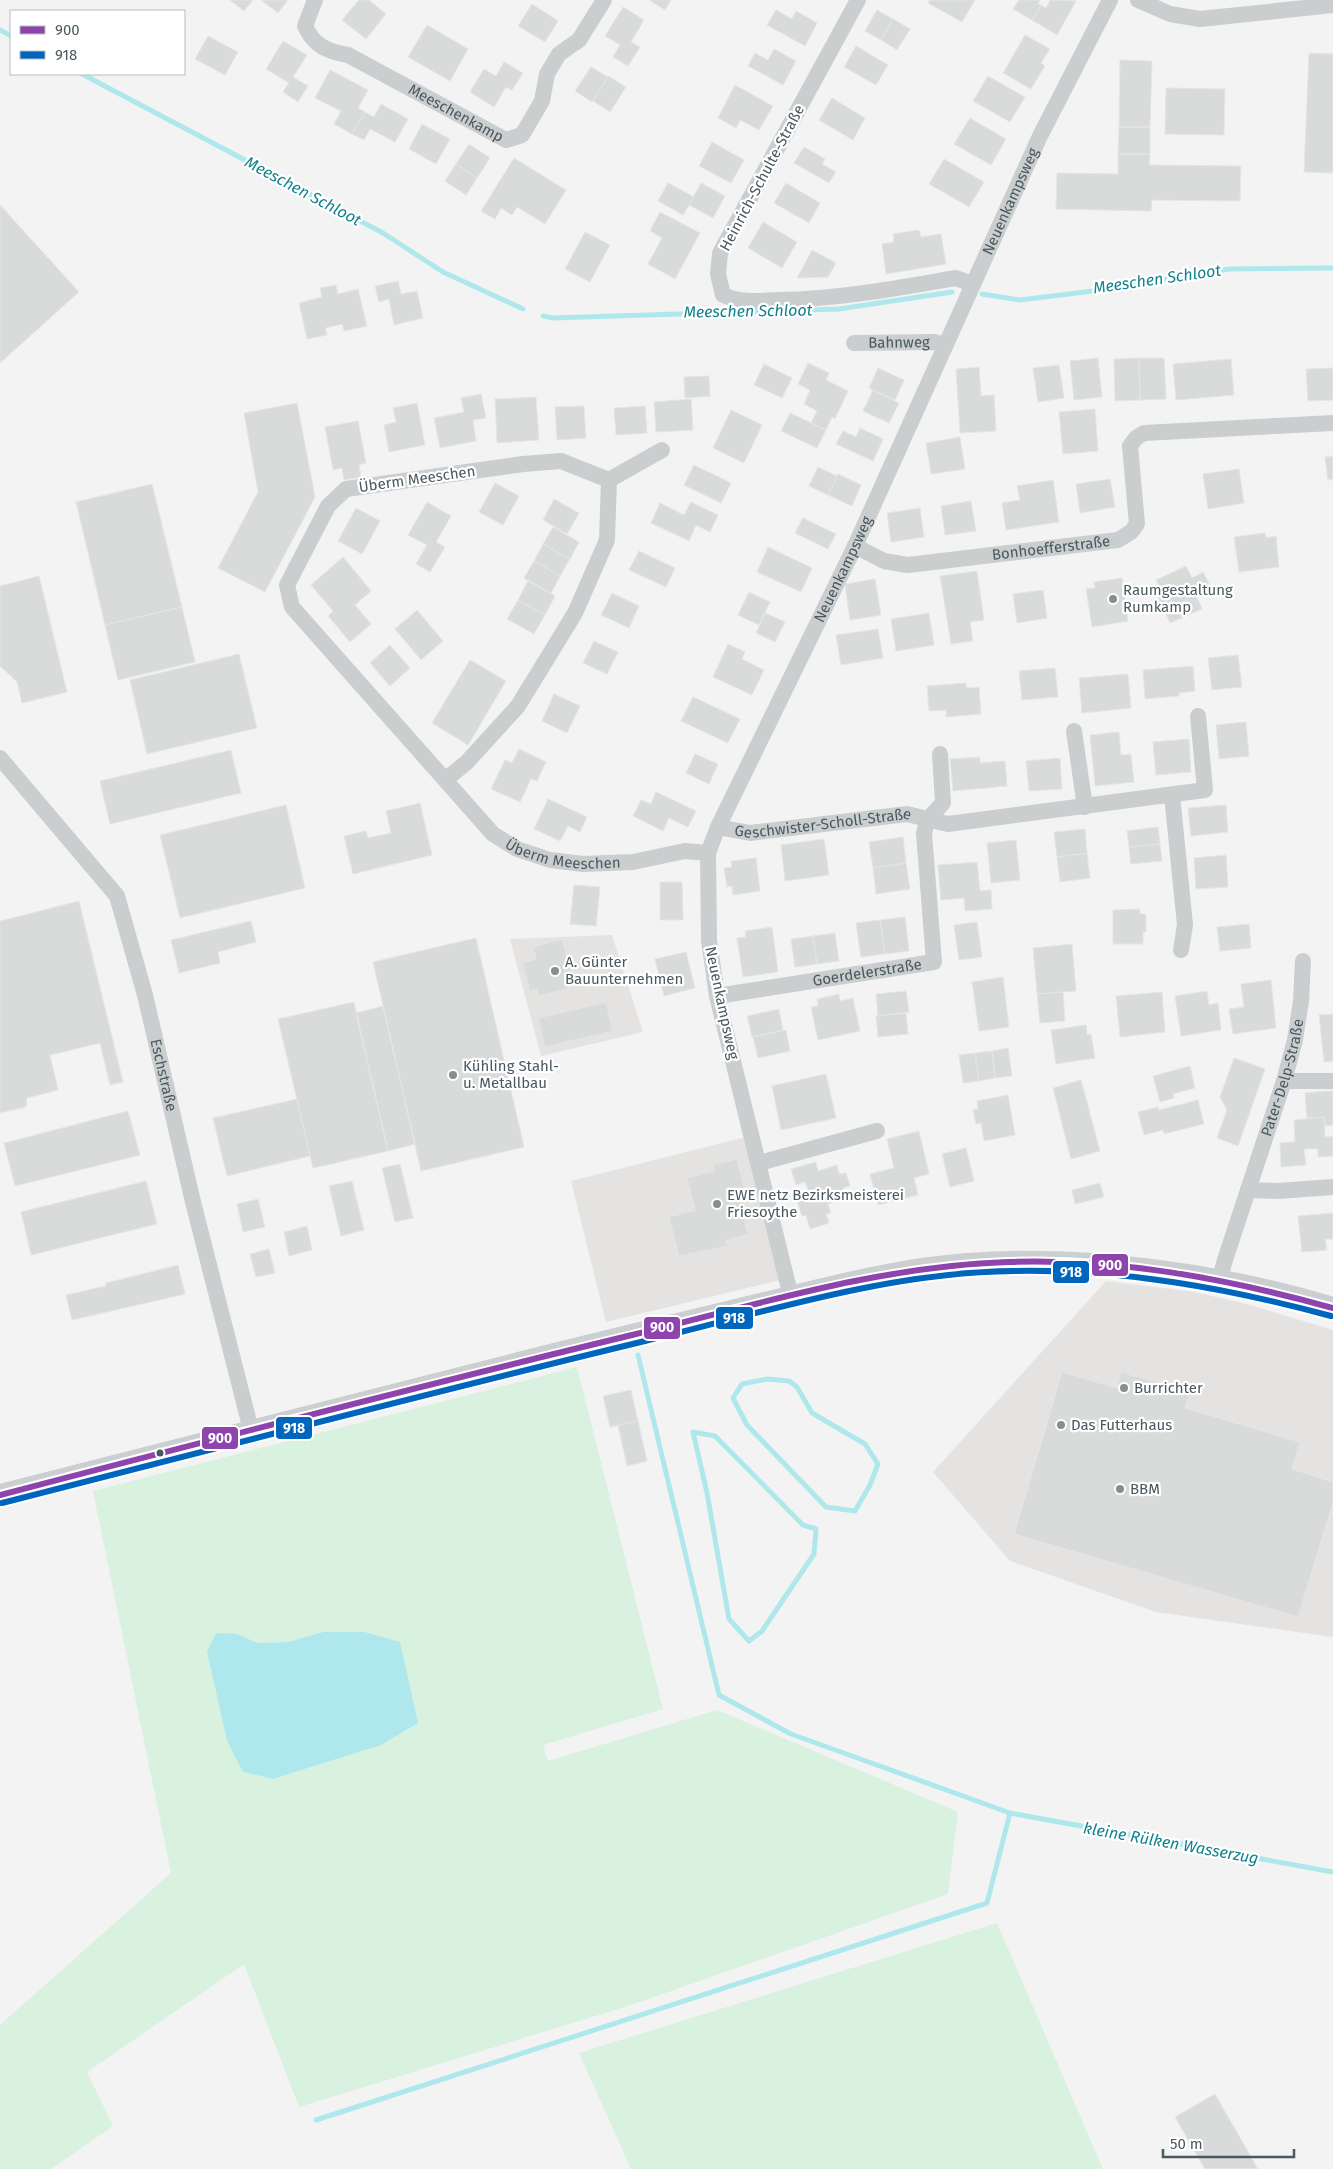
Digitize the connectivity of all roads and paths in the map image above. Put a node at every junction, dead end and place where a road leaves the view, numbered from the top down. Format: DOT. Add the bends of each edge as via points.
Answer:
graph roads {
  1 [pos="315,0"];
  2 [pos="604,0"];
  3 [pos="858,0"];
  4 [pos="1110,0"];
  5 [pos="1138,0"];
  6 [pos="1333,5"];
  7 [pos="972,284"];
  8 [pos="854,343"];
  9 [pos="945,345"];
  10 [pos="1333,423"];
  11 [pos="662,450"];
  12 [pos="609,480"];
  13 [pos="855,546"];
  14 [pos="1198,716"];
  15 [pos="1074,731"];
  16 [pos="940,754"];
  17 [pos="0,758"];
  18 [pos="445,780"];
  19 [pos="1172,795"];
  20 [pos="1085,807"];
  21 [pos="928,819"];
  22 [pos="718,827"];
  23 [pos="708,853"];
  24 [pos="1182,950"];
  25 [pos="1303,961"];
  26 [pos="718,996"];
  27 [pos="1284,1081"];
  28 [pos="1333,1081"];
  29 [pos="877,1132"];
  30 [pos="759,1163"];
  31 [pos="1333,1187"];
  32 [pos="1248,1190"];
  33 [pos="1220,1280"];
  34 [pos="791,1297"];
  35 [pos="1333,1308"];
  36 [pos="251,1430"];
  37 [pos="0,1495"];
  1 -- 2 [label="street, Meeschenkamp" via="305,26 310,37 330,52 348,55 506,140 522,135 542,101 547,74 559,54 579,40"];
  3 -- 7 [label="street, Heinrich-Schulte-Straße" via="720,253 718,274 723,295 736,301 806,300 841,298 956,278"];
  4 -- 7 [label="street, Neuenkampsweg" via="1040,136"];
  5 -- 6 [label="street" via="1170,14 1200,19"];
  7 -- 9 [label="street, Neuenkampsweg"];
  8 -- 9 [label="street, Bahnweg" via="934,342"];
  9 -- 13 [label="street, Neuenkampsweg"];
  10 -- 13 [label="street, Bonhoefferstraße" via="1144,433 1130,446 1137,524 1118,540 908,565 884,561"];
  11 -- 12 [label="street"];
  12 -- 18 [label="street" via="607,540 575,613 518,706 467,762"];
  12 -- 18 [label="street, Überm Meeschen" via="561,461 523,464 346,490 328,506 287,586 292,607"];
  13 -- 22 [label="street, Neuenkampsweg"];
  14 -- 19 [label="street, Geschwister-Scholl-Straße" via="1205,790"];
  15 -- 20 [label="street"];
  16 -- 21 [label="street, Geschwister-Scholl-Straße" via="943,803"];
  17 -- 36 [label="street, Eschstraße" via="117,896 145,995"];
  18 -- 23 [label="street, Überm Meeschen" via="493,834 517,849 550,860 583,864 633,862 685,851"];
  19 -- 20 [label="street, Geschwister-Scholl-Straße"];
  19 -- 24 [label="street" via="1185,925"];
  20 -- 21 [label="street, Geschwister-Scholl-Straße" via="948,824"];
  21 -- 22 [label="street, Geschwister-Scholl-Straße" via="906,814 750,832"];
  21 -- 26 [label="street, Goerdelerstraße" via="924,833 934,962"];
  22 -- 23 [label="street, Neuenkampsweg"];
  23 -- 26 [label="street, Neuenkampsweg" via="709,940"];
  25 -- 27 [label="street, Pater-Delp-Straße" via="1297,1030"];
  26 -- 30 [label="street, Neuenkampsweg"];
  27 -- 28 [label="street"];
  27 -- 32 [label="street, Pater-Delp-Straße"];
  29 -- 30 [label="street"];
  30 -- 34 [label="street, Neuenkampsweg"];
  31 -- 32 [label="street"];
  32 -- 33 [label="street, Pater-Delp-Straße"];
  33 -- 34 [label="main road" via="1106,1265 1034,1261 966,1264 857,1280"];
  33 -- 35 [label="main road"];
  34 -- 36 [label="main road"];
  36 -- 37 [label="main road"];
}
